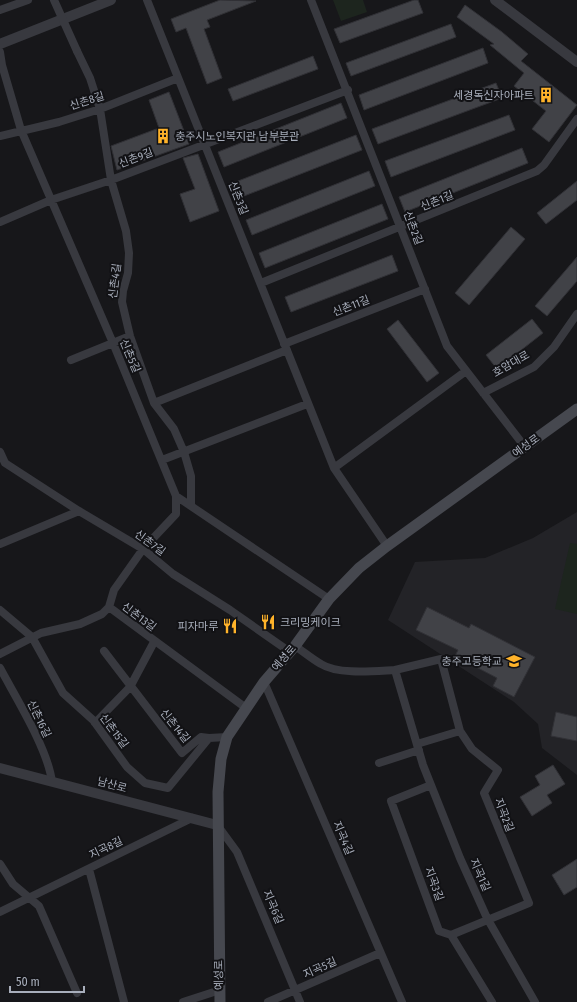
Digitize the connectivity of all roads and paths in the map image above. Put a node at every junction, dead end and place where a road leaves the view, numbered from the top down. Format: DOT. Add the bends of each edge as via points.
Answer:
graph roads {
  1 [pos="28,0"];
  2 [pos="54,0"];
  3 [pos="111,0"];
  4 [pos="147,0"];
  5 [pos="311,0"];
  6 [pos="494,0"];
  7 [pos="0,10"];
  8 [pos="0,44"];
  9 [pos="0,52"];
  10 [pos="577,62"];
  11 [pos="178,78"];
  12 [pos="348,90"];
  13 [pos="100,109"];
  14 [pos="577,119"];
  15 [pos="21,130"];
  16 [pos="0,136"];
  17 [pos="204,144"];
  18 [pos="111,180"];
  19 [pos="51,200"];
  20 [pos="0,222"];
  21 [pos="401,227"];
  22 [pos="261,283"];
  23 [pos="425,289"];
  24 [pos="577,314"];
  25 [pos="130,336"];
  26 [pos="113,343"];
  27 [pos="286,347"];
  28 [pos="71,360"];
  29 [pos="466,371"];
  30 [pos="484,393"];
  31 [pos="154,403"];
  32 [pos="307,404"];
  33 [pos="577,409"];
  34 [pos="525,447"];
  35 [pos="0,452"];
  36 [pos="184,452"];
  37 [pos="162,460"];
  38 [pos="2,463"];
  39 [pos="334,468"];
  40 [pos="176,496"];
  41 [pos="191,506"];
  42 [pos="79,511"];
  43 [pos="0,544"];
  44 [pos="387,546"];
  45 [pos="143,549"];
  46 [pos="329,599"];
  47 [pos="108,607"];
  48 [pos="0,610"];
  49 [pos="32,637"];
  50 [pos="154,642"];
  51 [pos="293,649"];
  52 [pos="104,652"];
  53 [pos="0,654"];
  54 [pos="0,668"];
  55 [pos="395,670"];
  56 [pos="264,682"];
  57 [pos="130,687"];
  58 [pos="246,708"];
  59 [pos="95,723"];
  60 [pos="460,731"];
  61 [pos="227,737"];
  62 [pos="209,738"];
  63 [pos="418,747"];
  64 [pos="379,763"];
  65 [pos="0,768"];
  66 [pos="52,782"];
  67 [pos="431,785"];
  68 [pos="192,818"];
  69 [pos="217,825"];
  70 [pos="0,864"];
  71 [pos="89,869"];
  72 [pos="30,898"];
  73 [pos="0,912"];
  74 [pos="487,918"];
  75 [pos="451,934"];
  76 [pos="380,953"];
  77 [pos="220,990"];
  78 [pos="296,991"];
  79 [pos="77,993"];
  80 [pos="124,1002"];
  81 [pos="183,1002"];
  82 [pos="220,1002"];
  83 [pos="268,1002"];
  84 [pos="300,1002"];
  85 [pos="402,1002"];
  86 [pos="492,1002"];
  87 [pos="535,1002"];
  1 -- 7 [label="street"];
  2 -- 13 [label="street, 신촌4길, bridge" via="90,78"];
  3 -- 8 [label="street"];
  4 -- 11 [label="street, 신촌3길"];
  5 -- 12 [label="street, 신촌2길"];
  6 -- 10 [label="street"];
  9 -- 15 [label="street, 신촌5길"];
  11 -- 13 [label="street, 신촌8길"];
  11 -- 17 [label="street, 신촌3길"];
  12 -- 17 [label="street, 신촌9길"];
  12 -- 21 [label="street, 신촌2길"];
  13 -- 15 [label="street, 신촌8길" via="59,122"];
  13 -- 18 [label="street, 신촌4길"];
  14 -- 21 [label="street, 신촌1길" via="537,171"];
  15 -- 16 [label="street, 신촌8길"];
  15 -- 19 [label="street, 신촌5길"];
  17 -- 18 [label="street, 신촌9길"];
  17 -- 22 [label="street, 신촌3길"];
  18 -- 19 [label="street, 신촌9길"];
  18 -- 25 [label="street, 신촌4길" via="126,231 129,253 122,302"];
  19 -- 20 [label="street, 신촌9길"];
  19 -- 26 [label="street, 신촌5길"];
  21 -- 22 [label="street, 신촌1길"];
  21 -- 23 [label="street, 신촌2길"];
  22 -- 27 [label="street, 신촌3길"];
  23 -- 27 [label="street, 신촌11길"];
  23 -- 29 [label="street, 신촌2길" via="447,346"];
  24 -- 30 [label="street, 호암대로" via="554,347 534,367"];
  25 -- 26 [label="street"];
  25 -- 31 [label="street, 신촌4길"];
  26 -- 28 [label="street"];
  26 -- 37 [label="street, 신촌5길"];
  27 -- 31 [label="street, 신촌11길"];
  27 -- 32 [label="street, 신촌3길"];
  29 -- 30 [label="street, 신촌2길"];
  29 -- 39 [label="street"];
  30 -- 34 [label="street, 신촌2길"];
  31 -- 36 [label="street, 신촌4길" via="174,429"];
  32 -- 36 [label="street"];
  32 -- 39 [label="street, 신촌3길"];
  33 -- 34 [label="main road, 예성로"];
  34 -- 44 [label="main road, 예성로"];
  35 -- 38 [label="street, 신촌7길"];
  36 -- 37 [label="street"];
  36 -- 41 [label="street, 신촌4길" via="191,476"];
  37 -- 40 [label="street, 신촌5길"];
  38 -- 42 [label="street, 신촌7길"];
  39 -- 44 [label="street, 신촌3길"];
  40 -- 41 [label="street"];
  40 -- 45 [label="street, 신촌13길" via="176,514"];
  41 -- 46 [label="street"];
  42 -- 43 [label="street"];
  42 -- 45 [label="street, 신촌7길"];
  44 -- 46 [label="main road, 예성로" via="359,568"];
  45 -- 47 [label="street, 신촌13길" via="114,590"];
  45 -- 51 [label="street, 신촌7길" via="173,574"];
  46 -- 51 [label="main road, 예성로"];
  47 -- 49 [label="street" via="102,614 80,624"];
  47 -- 50 [label="street, 신촌13길"];
  48 -- 49 [label="street, 신촌15길"];
  49 -- 53 [label="street"];
  49 -- 59 [label="street, 신촌15길" via="63,693"];
  50 -- 57 [label="street"];
  50 -- 58 [label="street, 신촌13길"];
  51 -- 55 [label="street" via="322,665 340,669"];
  51 -- 56 [label="main road, 예성로"];
  52 -- 57 [label="street, 신촌14길"];
  54 -- 66 [label="street, 신촌16길" via="51,770"];
  55 -- 60 [label="street, 지곡2길" via="441,659"];
  55 -- 63 [label="street, 지곡1길"];
  56 -- 58 [label="main road, 예성로"];
  56 -- 76 [label="street, 지곡4길"];
  57 -- 59 [label="street"];
  57 -- 62 [label="street, 신촌14길" via="182,753 201,737"];
  58 -- 61 [label="main road, 예성로"];
  59 -- 62 [label="street, 신촌15길" via="127,767 145,782 168,788"];
  60 -- 63 [label="street"];
  60 -- 74 [label="street, 지곡2길" via="472,749 498,770 484,794 529,903"];
  61 -- 62 [label="street"];
  61 -- 69 [label="main road, 예성로" via="221,759"];
  63 -- 64 [label="street"];
  63 -- 67 [label="street, 지곡1길"];
  65 -- 66 [label="street, 남산로"];
  66 -- 68 [label="street, 남산로"];
  67 -- 74 [label="street, 지곡1길"];
  67 -- 75 [label="street, 지곡3길" via="391,801 439,931"];
  68 -- 69 [label="street, 남산로"];
  68 -- 71 [label="street, 지곡8길"];
  69 -- 77 [label="main road, 예성로"];
  69 -- 78 [label="street, 지곡6길" via="237,852"];
  70 -- 72 [label="street" via="13,884"];
  71 -- 72 [label="street, 지곡8길"];
  71 -- 80 [label="street"];
  72 -- 73 [label="street, 지곡8길"];
  72 -- 79 [label="street" via="39,906"];
  74 -- 75 [label="street"];
  74 -- 87 [label="street, 지곡1길"];
  75 -- 86 [label="street, 지곡3길"];
  76 -- 78 [label="street, 지곡5길"];
  76 -- 85 [label="street, 지곡4길"];
  77 -- 81 [label="street"];
  77 -- 82 [label="main road, 예성로"];
  78 -- 83 [label="street, 지곡5길"];
  78 -- 84 [label="street, 지곡6길"];
}
